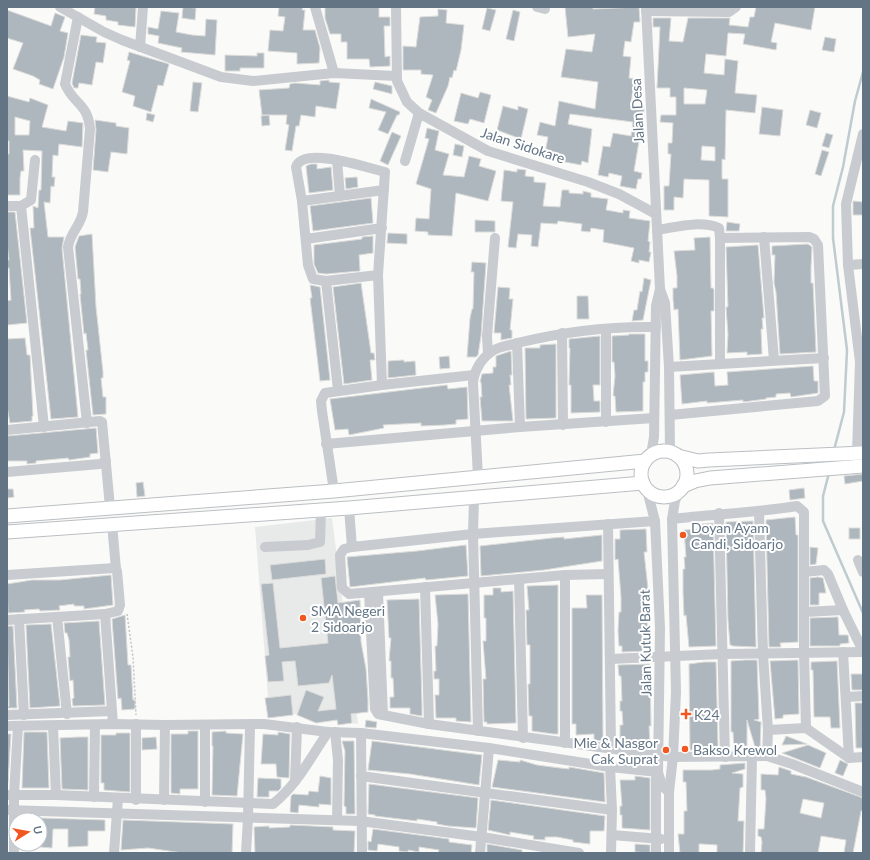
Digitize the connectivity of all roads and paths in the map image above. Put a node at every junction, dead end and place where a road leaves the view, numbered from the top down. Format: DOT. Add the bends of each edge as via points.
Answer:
graph roads {
  1 [pos="60,7"];
  2 [pos="142,7"];
  3 [pos="315,7"];
  4 [pos="396,7"];
  5 [pos="736,7"];
  6 [pos="646,9"];
  7 [pos="78,17"];
  8 [pos="140,47"];
  9 [pos="334,73"];
  10 [pos="396,76"];
  11 [pos="419,113"];
  12 [pos="863,134"];
  13 [pos="35,160"];
  14 [pos="337,160"];
  15 [pos="405,160"];
  16 [pos="384,190"];
  17 [pos="340,196"];
  18 [pos="302,201"];
  19 [pos="24,204"];
  20 [pos="7,206"];
  21 [pos="656,214"];
  22 [pos="382,228"];
  23 [pos="657,230"];
  24 [pos="764,237"];
  25 [pos="495,238"];
  26 [pos="720,238"];
  27 [pos="306,239"];
  28 [pos="863,264"];
  29 [pos="848,265"];
  30 [pos="378,275"];
  31 [pos="326,281"];
  32 [pos="660,289"];
  33 [pos="656,327"];
  34 [pos="606,329"];
  35 [pos="562,333"];
  36 [pos="517,343"];
  37 [pos="488,354"];
  38 [pos="824,358"];
  39 [pos="774,360"];
  40 [pos="720,364"];
  41 [pos="669,367"];
  42 [pos="474,375"];
  43 [pos="382,385"];
  44 [pos="338,390"];
  45 [pos="861,398"];
  46 [pos="670,415"];
  47 [pos="654,418"];
  48 [pos="606,422"];
  49 [pos="87,423"];
  50 [pos="563,425"];
  51 [pos="520,427"];
  52 [pos="44,428"];
  53 [pos="7,430"];
  54 [pos="474,431"];
  55 [pos="326,444"];
  56 [pos="674,454"];
  57 [pos="855,454"];
  58 [pos="648,458"];
  59 [pos="106,461"];
  60 [pos="863,466"];
  61 [pos="7,472"];
  62 [pos="478,477"];
  63 [pos="645,487"];
  64 [pos="682,488"];
  65 [pos="334,491"];
  66 [pos="249,497"];
  67 [pos="474,499"];
  68 [pos="110,506"];
  69 [pos="349,508"];
  70 [pos="320,510"];
  71 [pos="759,512"];
  72 [pos="719,513"];
  73 [pos="250,515"];
  74 [pos="7,516"];
  75 [pos="672,519"];
  76 [pos="655,521"];
  77 [pos="112,524"];
  78 [pos="608,524"];
  79 [pos="7,532"];
  80 [pos="473,534"];
  81 [pos="265,547"];
  82 [pos="352,547"];
  83 [pos="858,560"];
  84 [pos="116,569"];
  85 [pos="804,572"];
  86 [pos="863,572"];
  87 [pos="608,574"];
  88 [pos="7,575"];
  89 [pos="565,575"];
  90 [pos="520,579"];
  91 [pos="474,582"];
  92 [pos="425,587"];
  93 [pos="373,593"];
  94 [pos="843,610"];
  95 [pos="118,611"];
  96 [pos="805,612"];
  97 [pos="105,614"];
  98 [pos="58,617"];
  99 [pos="19,619"];
  100 [pos="7,620"];
  101 [pos="843,652"];
  102 [pos="863,652"];
  103 [pos="804,653"];
  104 [pos="722,654"];
  105 [pos="763,654"];
  106 [pos="676,656"];
  107 [pos="661,657"];
  108 [pos="610,659"];
  109 [pos="863,696"];
  110 [pos="846,697"];
  111 [pos="112,711"];
  112 [pos="67,714"];
  113 [pos="7,715"];
  114 [pos="24,716"];
  115 [pos="113,724"];
  116 [pos="136,724"];
  117 [pos="429,724"];
  118 [pos="95,725"];
  119 [pos="165,725"];
  120 [pos="205,725"];
  121 [pos="250,725"];
  122 [pos="7,726"];
  123 [pos="18,726"];
  124 [pos="53,726"];
  125 [pos="297,727"];
  126 [pos="806,728"];
  127 [pos="768,730"];
  128 [pos="478,731"];
  129 [pos="331,732"];
  130 [pos="361,733"];
  131 [pos="523,738"];
  132 [pos="565,743"];
  133 [pos="489,748"];
  134 [pos="611,748"];
  135 [pos="659,754"];
  136 [pos="767,756"];
  137 [pos="673,757"];
  138 [pos="725,757"];
  139 [pos="752,757"];
  140 [pos="863,757"];
  141 [pos="849,758"];
  142 [pos="610,767"];
  143 [pos="657,772"];
  144 [pos="361,776"];
  145 [pos="295,782"];
  146 [pos="669,792"];
  147 [pos="863,792"];
  148 [pos="485,793"];
  149 [pos="10,795"];
  150 [pos="56,795"];
  151 [pos="94,797"];
  152 [pos="118,798"];
  153 [pos="136,800"];
  154 [pos="164,800"];
  155 [pos="205,802"];
  156 [pos="248,803"];
  157 [pos="11,810"];
  158 [pos="612,810"];
  159 [pos="116,813"];
  160 [pos="248,818"];
  161 [pos="337,820"];
  162 [pos="360,821"];
  163 [pos="612,835"];
  164 [pos="482,837"];
  165 [pos="656,839"];
  166 [pos="669,840"];
  167 [pos="14,853"];
  168 [pos="114,853"];
  169 [pos="246,853"];
  170 [pos="362,853"];
  171 [pos="480,853"];
  172 [pos="580,853"];
  173 [pos="611,853"];
  174 [pos="656,853"];
  175 [pos="669,853"];
  176 [pos="750,853"];
  1 -- 7 [label="street"];
  2 -- 8 [label="street"];
  3 -- 9 [label="street"];
  4 -- 10 [label="street, Jalan Sidokare"];
  5 -- 6 [label="street" via="730,12"];
  6 -- 21 [label="street, Jalan Desa"];
  7 -- 8 [label="street" via="104,32"];
  7 -- 49 [label="street" via="65,84 85,110 90,129 82,219 70,238 68,247"];
  8 -- 9 [label="street" via="221,77 236,80 253,81"];
  9 -- 10 [label="street"];
  10 -- 11 [label="street, Jalan Sidokare" via="407,102"];
  11 -- 15 [label="street"];
  11 -- 21 [label="street, Jalan Sidokare" via="488,151 588,182 619,194"];
  12 -- 29 [label="street" via="846,204"];
  13 -- 19 [label="street" via="31,200"];
  14 -- 16 [label="street" via="385,172"];
  14 -- 17 [label="street"];
  14 -- 18 [label="street" via="307,158 298,162 296,167"];
  16 -- 17 [label="street"];
  16 -- 22 [label="street"];
  17 -- 18 [label="street"];
  18 -- 27 [label="street"];
  19 -- 20 [label="street"];
  19 -- 52 [label="street"];
  21 -- 23 [label="street"];
  22 -- 27 [label="street"];
  22 -- 30 [label="street"];
  23 -- 26 [label="street" via="689,225 713,226 719,228"];
  23 -- 32 [label="street"];
  24 -- 26 [label="street"];
  24 -- 38 [label="street" via="809,236 818,245"];
  24 -- 39 [label="street"];
  25 -- 37 [label="street" via="487,336"];
  26 -- 40 [label="street"];
  27 -- 31 [label="street" via="310,275 318,281"];
  28 -- 29 [label="street"];
  29 -- 45 [label="street" via="859,346"];
  30 -- 31 [label="street"];
  30 -- 43 [label="street"];
  31 -- 44 [label="street"];
  32 -- 33 [label="street" via="656,306"];
  32 -- 41 [label="street" via="665,303"];
  33 -- 34 [label="street"];
  33 -- 47 [label="street"];
  34 -- 35 [label="street"];
  34 -- 48 [label="street"];
  35 -- 36 [label="street"];
  35 -- 50 [label="street"];
  36 -- 37 [label="street" via="498,348"];
  36 -- 51 [label="street"];
  37 -- 42 [label="street"];
  38 -- 39 [label="street"];
  38 -- 46 [label="street" via="823,399"];
  39 -- 40 [label="street"];
  40 -- 41 [label="street"];
  41 -- 46 [label="street"];
  42 -- 43 [label="street"];
  42 -- 54 [label="street"];
  43 -- 44 [label="street"];
  44 -- 55 [label="street" via="322,397"];
  45 -- 57 [label="street"];
  46 -- 56 [label="street"];
  47 -- 48 [label="street"];
  47 -- 58 [label="street" via="654,443"];
  48 -- 50 [label="street"];
  49 -- 52 [label="street"];
  49 -- 59 [label="street" via="100,421 103,424"];
  50 -- 51 [label="street"];
  51 -- 54 [label="street"];
  52 -- 53 [label="street"];
  54 -- 55 [label="street"];
  54 -- 62 [label="street"];
  55 -- 65 [label="street"];
  56 -- 57 [label="main road" via="698,460"];
  56 -- 58 [label="main road" via="657,452"];
  56 -- 64 [label="main road" via="686,470"];
  58 -- 62 [label="main road"];
  58 -- 63 [label="main road" via="642,468"];
  59 -- 61 [label="street" via="100,464"];
  59 -- 68 [label="street"];
  60 -- 64 [label="main road" via="710,478 695,481"];
  62 -- 65 [label="main road"];
  63 -- 64 [label="main road" via="659,497 672,496"];
  63 -- 67 [label="main road"];
  63 -- 76 [label="street, Jalan Kutuk Barat"];
  64 -- 75 [label="street" via="675,501"];
  65 -- 66 [label="main road"];
  66 -- 68 [label="main road"];
  66 -- 73 [label="main road"];
  67 -- 69 [label="main road"];
  67 -- 80 [label="street"];
  68 -- 74 [label="main road"];
  69 -- 70 [label="main road"];
  69 -- 82 [label="street"];
  70 -- 73 [label="main road"];
  70 -- 81 [label="street" via="320,542"];
  71 -- 72 [label="street"];
  71 -- 85 [label="street" via="797,506 804,512"];
  71 -- 105 [label="street"];
  72 -- 75 [label="street"];
  72 -- 104 [label="street"];
  73 -- 77 [label="main road"];
  75 -- 106 [label="street"];
  76 -- 78 [label="street"];
  76 -- 107 [label="street, Jalan Kutuk Barat"];
  77 -- 79 [label="main road"];
  77 -- 84 [label="street"];
  78 -- 80 [label="street"];
  78 -- 87 [label="street"];
  80 -- 82 [label="street"];
  80 -- 91 [label="street"];
  82 -- 93 [label="street" via="340,552 342,588 349,594"];
  83 -- 86 [label="street"];
  84 -- 88 [label="street"];
  84 -- 95 [label="street" via="120,605"];
  85 -- 94 [label="street" via="824,570"];
  85 -- 96 [label="street"];
  87 -- 89 [label="street"];
  87 -- 108 [label="street"];
  89 -- 90 [label="street"];
  89 -- 132 [label="street"];
  90 -- 91 [label="street"];
  90 -- 131 [label="street"];
  91 -- 92 [label="street"];
  91 -- 128 [label="street"];
  92 -- 93 [label="street"];
  92 -- 117 [label="street"];
  93 -- 117 [label="street" via="383,715"];
  94 -- 96 [label="street"];
  94 -- 102 [label="street"];
  95 -- 97 [label="street"];
  95 -- 116 [label="path" via="127,613 128,616"];
  96 -- 103 [label="street"];
  97 -- 98 [label="street"];
  97 -- 111 [label="street"];
  98 -- 99 [label="street"];
  98 -- 112 [label="street"];
  99 -- 100 [label="street"];
  99 -- 114 [label="street"];
  101 -- 102 [label="street"];
  101 -- 103 [label="street"];
  101 -- 110 [label="street"];
  103 -- 105 [label="street"];
  103 -- 126 [label="street"];
  104 -- 105 [label="street"];
  104 -- 106 [label="street"];
  104 -- 138 [label="street"];
  105 -- 127 [label="street"];
  106 -- 107 [label="street"];
  106 -- 137 [label="street"];
  107 -- 108 [label="street"];
  107 -- 135 [label="street, Jalan Kutuk Barat"];
  108 -- 134 [label="street"];
  109 -- 110 [label="street"];
  110 -- 141 [label="street"];
  111 -- 112 [label="street"];
  111 -- 115 [label="street"];
  112 -- 114 [label="street"];
  113 -- 114 [label="street"];
  115 -- 116 [label="street"];
  115 -- 118 [label="street"];
  116 -- 119 [label="street"];
  116 -- 153 [label="street"];
  117 -- 128 [label="street"];
  118 -- 124 [label="street"];
  118 -- 151 [label="street"];
  119 -- 120 [label="street"];
  119 -- 154 [label="street"];
  120 -- 121 [label="street"];
  120 -- 155 [label="street"];
  121 -- 125 [label="street"];
  121 -- 156 [label="street"];
  122 -- 123 [label="street"];
  123 -- 124 [label="street"];
  123 -- 149 [label="street"];
  124 -- 150 [label="street"];
  125 -- 129 [label="street"];
  125 -- 145 [label="street"];
  126 -- 127 [label="street"];
  126 -- 141 [label="street"];
  127 -- 136 [label="street"];
  128 -- 131 [label="street"];
  129 -- 130 [label="street"];
  129 -- 145 [label="street"];
  129 -- 161 [label="street" via="338,760"];
  130 -- 133 [label="street"];
  130 -- 144 [label="street"];
  131 -- 132 [label="street"];
  132 -- 134 [label="street"];
  133 -- 142 [label="street"];
  133 -- 148 [label="street"];
  134 -- 135 [label="street"];
  135 -- 137 [label="street"];
  135 -- 143 [label="street, Jalan Kutuk Barat"];
  136 -- 139 [label="street"];
  136 -- 147 [label="street"];
  137 -- 138 [label="street"];
  137 -- 146 [label="street"];
  138 -- 139 [label="street"];
  139 -- 176 [label="street"];
  140 -- 141 [label="street"];
  142 -- 143 [label="street"];
  142 -- 158 [label="street"];
  143 -- 146 [label="street, Jalan Kutuk Barat" via="662,786"];
  143 -- 165 [label="street"];
  144 -- 148 [label="street"];
  144 -- 162 [label="street"];
  145 -- 156 [label="street" via="286,794 273,804"];
  146 -- 166 [label="street"];
  148 -- 158 [label="street"];
  148 -- 164 [label="street"];
  149 -- 150 [label="street"];
  149 -- 157 [label="street"];
  150 -- 151 [label="street"];
  151 -- 152 [label="street"];
  152 -- 153 [label="street"];
  152 -- 159 [label="street"];
  153 -- 154 [label="street"];
  154 -- 155 [label="street"];
  155 -- 156 [label="street"];
  156 -- 160 [label="street"];
  157 -- 159 [label="street"];
  157 -- 167 [label="street"];
  158 -- 163 [label="street"];
  159 -- 160 [label="street"];
  159 -- 168 [label="street"];
  160 -- 161 [label="street"];
  160 -- 169 [label="street"];
  161 -- 162 [label="street"];
  162 -- 164 [label="street"];
  162 -- 170 [label="street"];
  163 -- 165 [label="street"];
  163 -- 173 [label="street"];
  164 -- 171 [label="street"];
  164 -- 172 [label="street"];
  165 -- 166 [label="street"];
  165 -- 174 [label="street"];
  166 -- 175 [label="street"];
}
